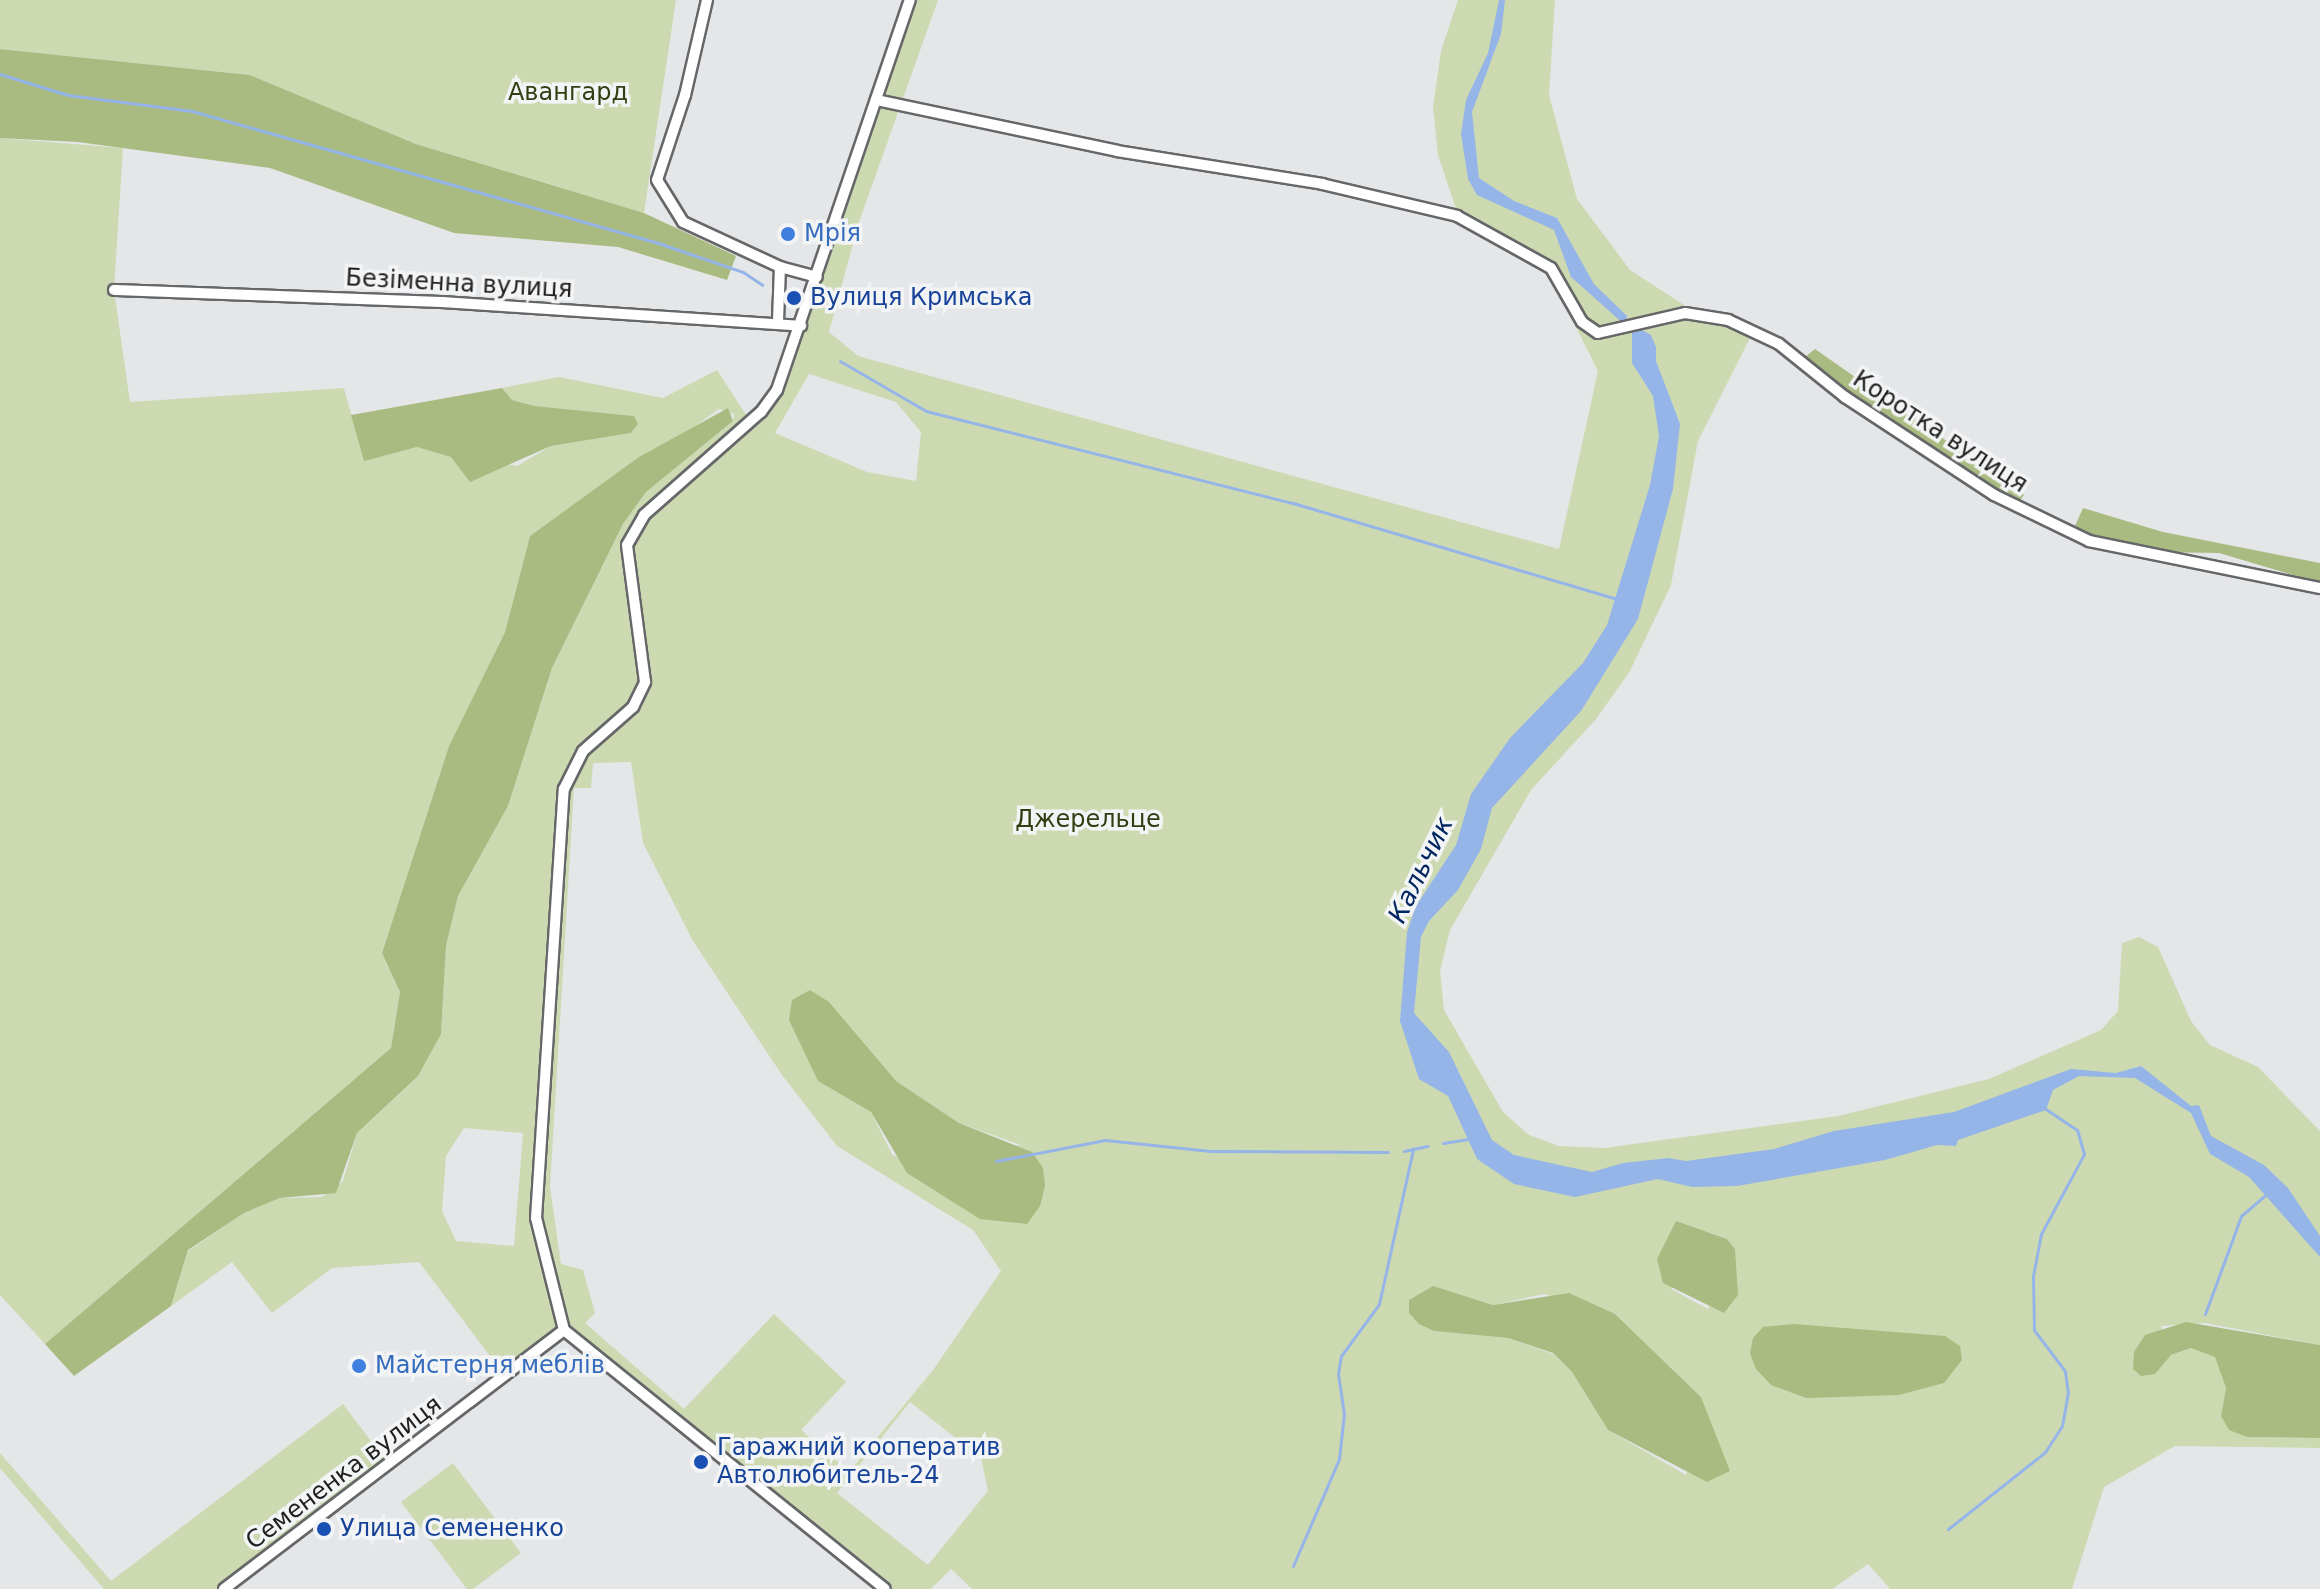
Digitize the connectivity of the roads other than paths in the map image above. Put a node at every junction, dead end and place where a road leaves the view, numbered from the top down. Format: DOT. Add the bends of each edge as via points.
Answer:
graph roads {
  1 [pos="707,0"];
  2 [pos="910,0"];
  3 [pos="876,100"];
  4 [pos="780,267"];
  5 [pos="817,277"];
  6 [pos="114,290"];
  7 [pos="778,321"];
  8 [pos="801,326"];
  9 [pos="2320,588"];
  10 [pos="564,1330"];
  11 [pos="224,1589"];
  12 [pos="885,1589"];
  1 -- 4 [label="street" via="685,95 657,180 683,222"];
  2 -- 3 [label="street"];
  3 -- 5 [label="street"];
  3 -- 9 [label="street, Коротка вулиця" via="1437,210 1532,254 1560,278 1590,329 1618,331 1698,314 1754,330 1994,495 2089,541"];
  4 -- 5 [label="street"];
  4 -- 7 [label="street"];
  5 -- 8 [label="street"];
  6 -- 7 [label="street, Безіменна вулиця"];
  7 -- 8 [label="street, Безіменна вулиця"];
  8 -- 10 [label="street" via="770,401 644,515 631,534 627,556 645,682 633,707 583,751 564,789 536,1218"];
  10 -- 11 [label="street, Семененка вулиця"];
  10 -- 12 [label="street"];
}
